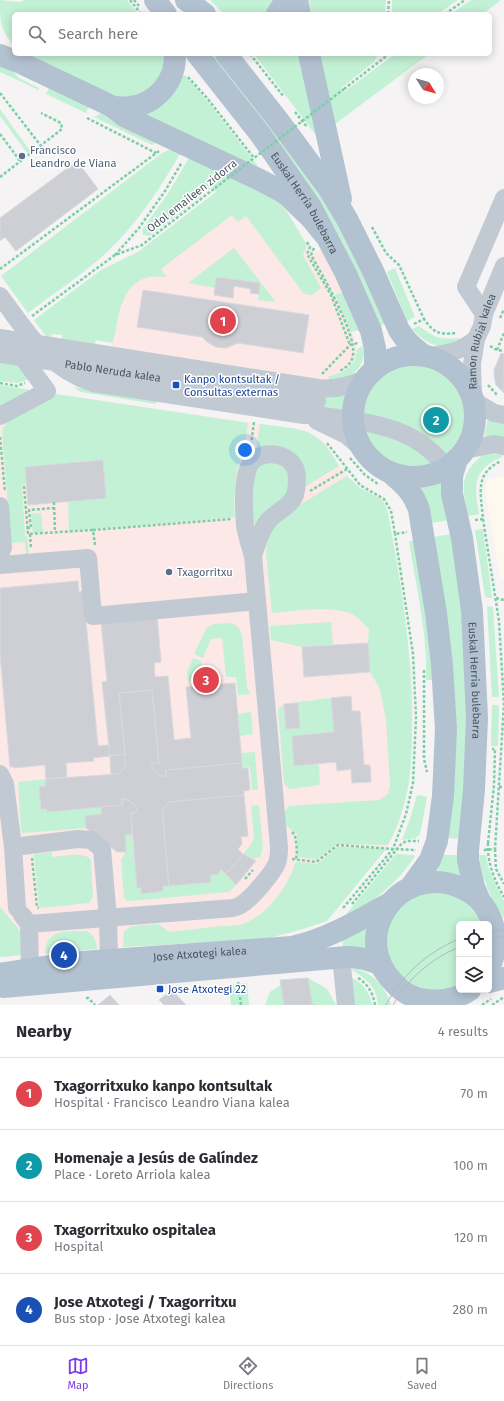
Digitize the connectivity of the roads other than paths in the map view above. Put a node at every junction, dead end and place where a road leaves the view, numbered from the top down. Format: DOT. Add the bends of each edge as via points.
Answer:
graph roads {
  1 [pos="153,0"];
  2 [pos="185,0"];
  3 [pos="286,0"];
  4 [pos="297,0"];
  5 [pos="158,12"];
  6 [pos="164,12"];
  7 [pos="193,12"];
  8 [pos="202,12"];
  9 [pos="278,12"];
  10 [pos="300,12"];
  11 [pos="0,38"];
  12 [pos="12,52"];
  13 [pos="0,55"];
  14 [pos="15,56"];
  15 [pos="175,56"];
  16 [pos="199,56"];
  17 [pos="228,56"];
  18 [pos="309,56"];
  19 [pos="21,63"];
  20 [pos="113,107"];
  21 [pos="504,198"];
  22 [pos="347,220"];
  23 [pos="324,234"];
  24 [pos="504,266"];
  25 [pos="0,296"];
  26 [pos="484,314"];
  27 [pos="4,344"];
  28 [pos="37,345"];
  29 [pos="484,346"];
  30 [pos="427,355"];
  31 [pos="23,357"];
  32 [pos="52,361"];
  33 [pos="371,373"];
  34 [pos="78,378"];
  35 [pos="47,391"];
  36 [pos="478,394"];
  37 [pos="317,401"];
  38 [pos="502,406"];
  39 [pos="304,415"];
  40 [pos="0,416"];
  41 [pos="352,420"];
  42 [pos="504,446"];
  43 [pos="353,449"];
  44 [pos="455,463"];
  45 [pos="387,481"];
  46 [pos="3,502"];
  47 [pos="0,554"];
  48 [pos="253,556"];
  49 [pos="0,565"];
  50 [pos="257,602"];
  51 [pos="0,774"];
  52 [pos="6,848"];
  53 [pos="410,888"];
  54 [pos="480,901"];
  55 [pos="390,902"];
  56 [pos="108,918"];
  57 [pos="29,924"];
  58 [pos="498,925"];
  59 [pos="341,957"];
  60 [pos="492,958"];
  61 [pos="109,960"];
  62 [pos="30,970"];
  63 [pos="386,973"];
  64 [pos="0,974"];
  65 [pos="504,978"];
  66 [pos="492,981"];
  67 [pos="0,987"];
  68 [pos="458,997"];
  69 [pos="346,1005"];
  70 [pos="400,1005"];
  1 -- 5 [label="main road"];
  1 -- 6 [label="main road"];
  2 -- 7 [label="main road"];
  2 -- 8 [label="main road"];
  3 -- 9 [label="main road"];
  4 -- 10 [label="main road"];
  11 -- 12 [label="main road"];
  13 -- 19 [label="main road"];
  14 -- 19 [label="main road"];
  15 -- 20 [label="main road" via="173,74 158,95 137,106"];
  16 -- 23 [label="main road, Euskal Herria bulebarra" via="289,174 311,207"];
  17 -- 22 [label="main road" via="311,164"];
  18 -- 22 [label="main road"];
  19 -- 20 [label="main road"];
  20 -- 23 [label="main road" via="124,116 258,178 280,191 298,205"];
  21 -- 26 [label="street" via="466,287"];
  22 -- 30 [label="main road" via="399,330 408,343"];
  23 -- 33 [label="main road, Euskal Herria bulebarra" via="346,274 371,331 375,348"];
  24 -- 26 [label="street, Ramon Rubial kalea"];
  25 -- 28 [label="street, Pablo Neruda kalea"];
  26 -- 29 [label="street, Ramon Rubial kalea"];
  27 -- 28 [label="street"];
  27 -- 31 [label="street, Pablo Neruda kalea"];
  28 -- 32 [label="street, Pablo Neruda kalea"];
  28 -- 33 [label="street" via="324,389 350,386"];
  29 -- 30 [label="street"];
  29 -- 36 [label="street, Ramon Rubial kalea" via="472,364"];
  30 -- 33 [label="main road" via="397,358"];
  30 -- 36 [label="main road" via="449,365"];
  31 -- 32 [label="street, Pablo Neruda kalea"];
  31 -- 35 [label="street"];
  32 -- 34 [label="street, Pablo Neruda kalea"];
  32 -- 37 [label="street, Pablo Neruda kalea"];
  33 -- 41 [label="main road" via="355,396"];
  34 -- 35 [label="street"];
  34 -- 39 [label="street, Pablo Neruda kalea" via="93,383"];
  35 -- 40 [label="street"];
  36 -- 38 [label="street" via="494,413"];
  36 -- 44 [label="main road" via="471,439"];
  39 -- 41 [label="street"];
  39 -- 43 [label="street" via="346,435"];
  41 -- 43 [label="main road"];
  41 -- 44 [label="street" via="399,431"];
  42 -- 44 [label="street" via="494,444"];
  43 -- 45 [label="main road" via="374,463"];
  44 -- 45 [label="main road" via="426,475"];
  44 -- 54 [label="main road, Euskal Herria bulebarra" via="452,494 467,571 474,644 477,718 468,860"];
  45 -- 53 [label="main road" via="411,491 419,510 436,613 446,722 443,796 437,841 430,860"];
  46 -- 47 [label="street" via="3,548"];
  48 -- 48 [label="street" via="260,533 268,521 295,496 295,468 279,455 261,456 249,465 244,491 246,528"];
  48 -- 50 [label="street"];
  49 -- 50 [label="street" via="88,558 93,616"];
  50 -- 56 [label="street" via="279,847 287,859 276,865 250,899 233,908"];
  51 -- 52 [label="street" via="5,784"];
  52 -- 56 [label="street" via="78,839 91,840 102,849"];
  52 -- 57 [label="street" via="17,908"];
  53 -- 54 [label="main road" via="431,882 442,882 463,888"];
  53 -- 55 [label="main road, Jose Atxotegi kalea"];
  54 -- 58 [label="main road"];
  55 -- 61 [label="main road, Jose Atxotegi kalea" via="340,931 292,947"];
  55 -- 63 [label="main road" via="377,932 377,954"];
  56 -- 57 [label="street"];
  56 -- 61 [label="street"];
  57 -- 62 [label="street"];
  58 -- 60 [label="main road"];
  59 -- 63 [label="main road, Jose Atxotegi kalea" via="368,959"];
  59 -- 67 [label="main road, Jose Atxotegi kalea"];
  59 -- 69 [label="street"];
  61 -- 62 [label="main road, Jose Atxotegi kalea" via="68,963"];
  62 -- 64 [label="main road, Jose Atxotegi kalea"];
  63 -- 68 [label="main road, Jose Atxotegi kalea" via="402,991 423,1000"];
  63 -- 70 [label="main road" via="396,988"];
  65 -- 66 [label="main road"];
}
